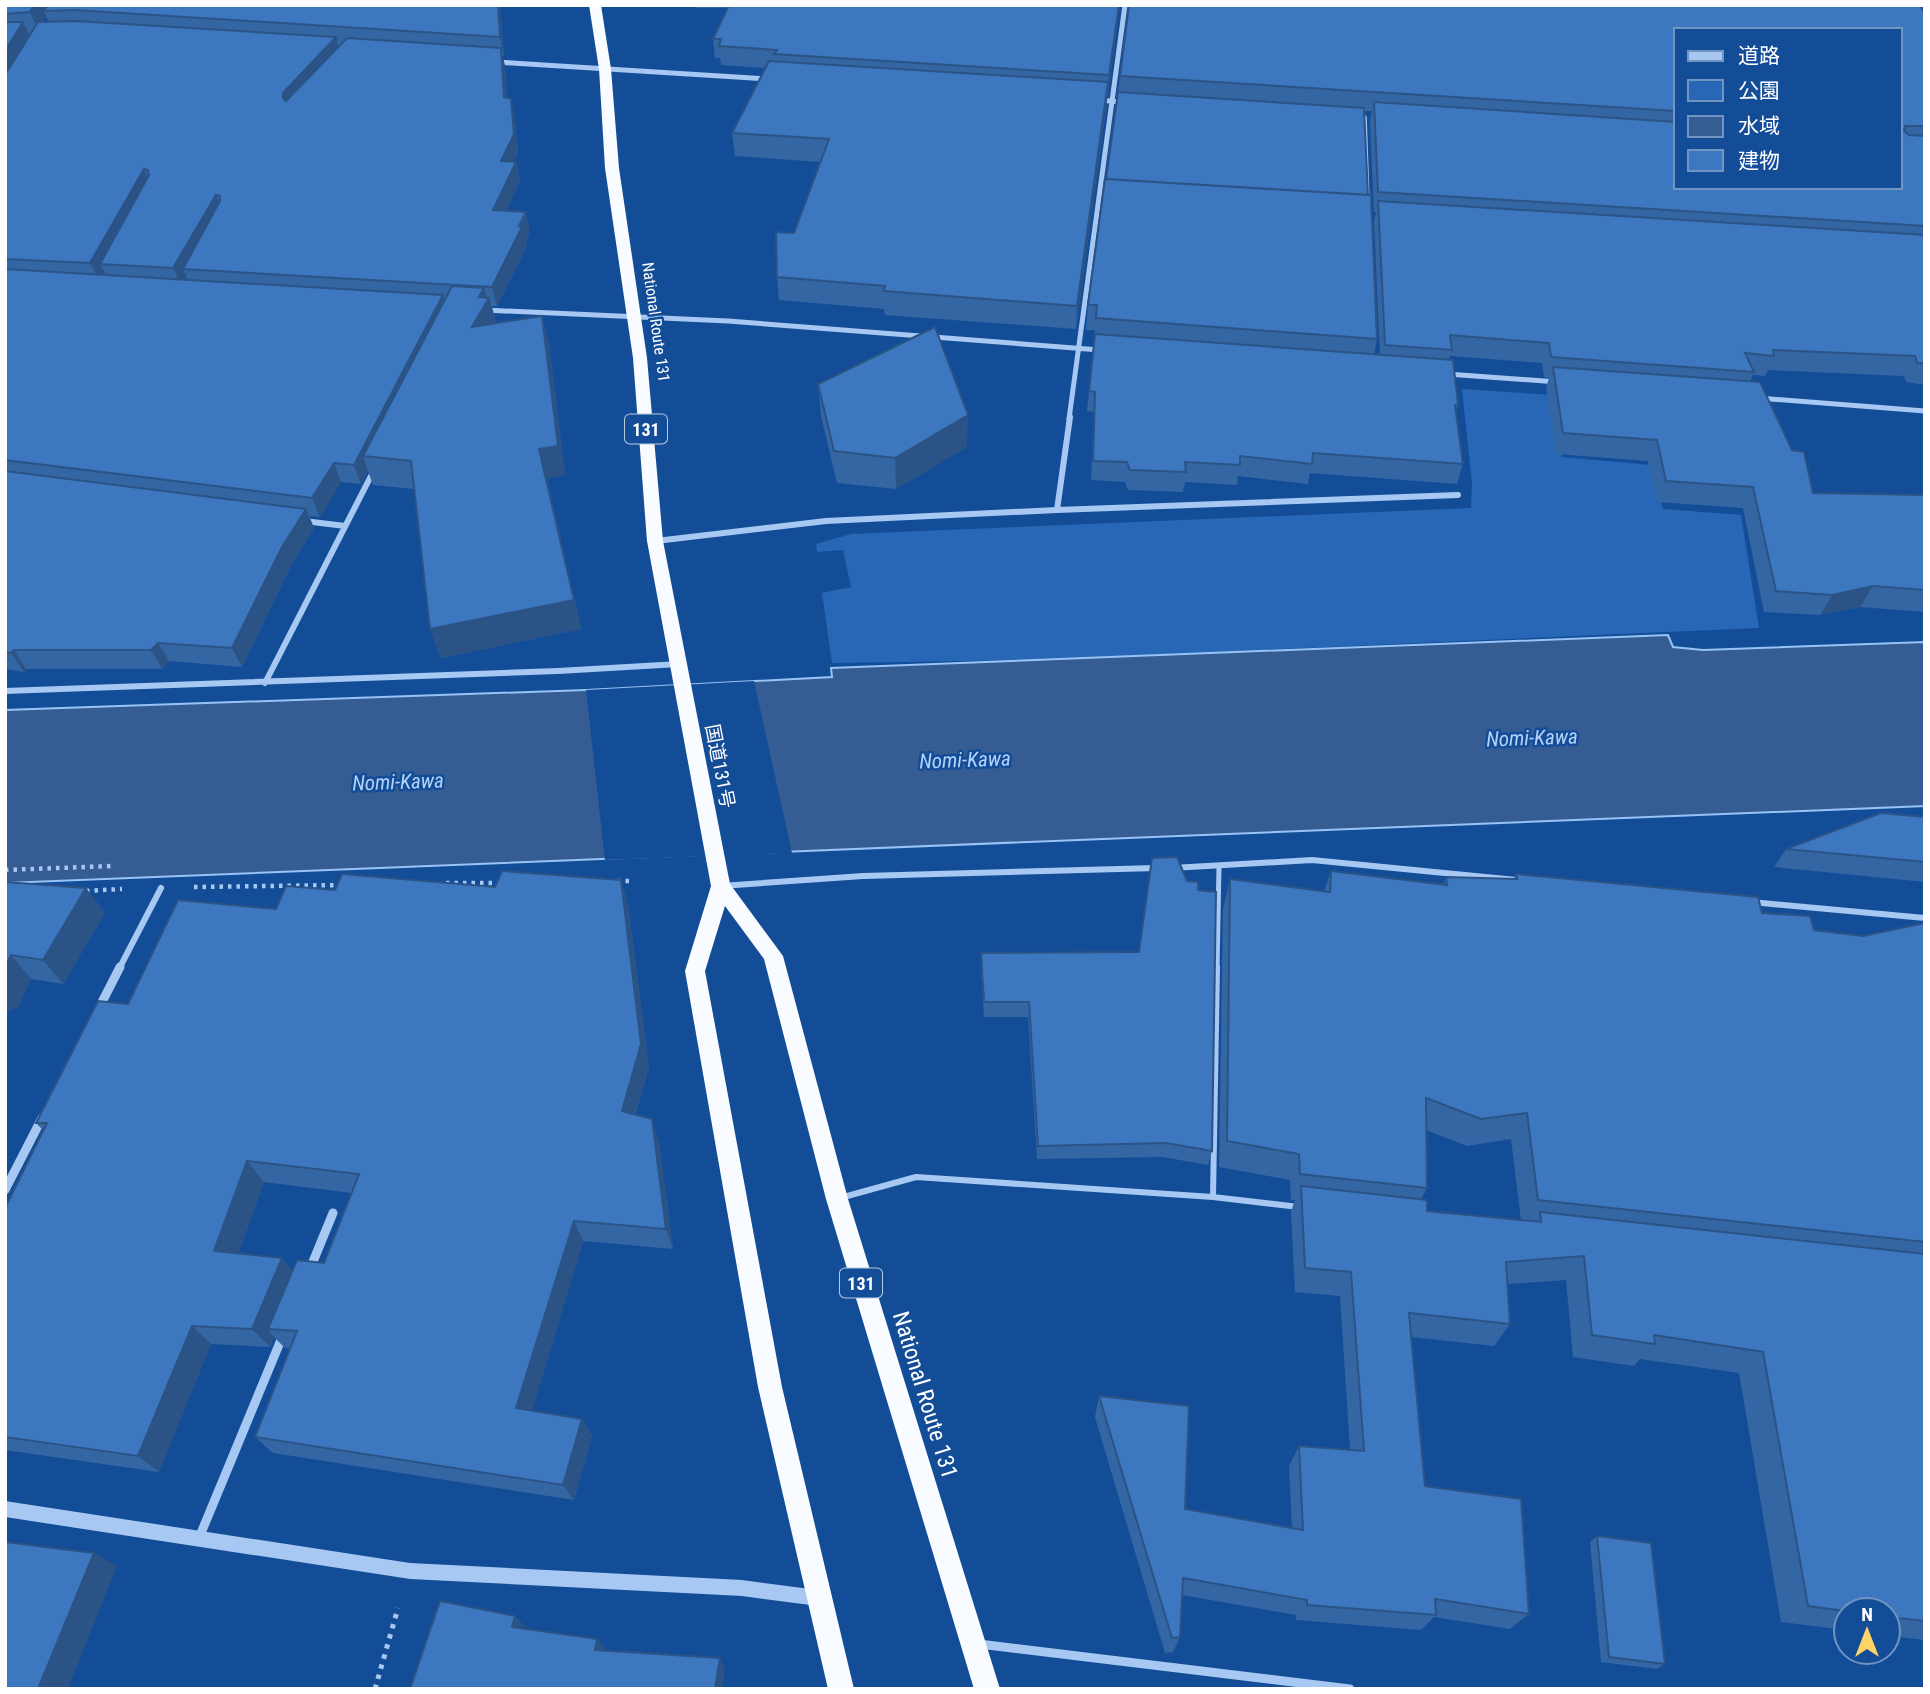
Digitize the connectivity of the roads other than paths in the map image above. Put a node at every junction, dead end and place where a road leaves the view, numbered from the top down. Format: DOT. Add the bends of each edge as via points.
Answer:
graph roads {
  1 [pos="596,5"];
  2 [pos="1125,5"];
  3 [pos="495,62"];
  4 [pos="605,69"];
  5 [pos="776,80"];
  6 [pos="1083,99"];
  7 [pos="1111,101"];
  8 [pos="1138,103"];
  9 [pos="1352,116"];
  10 [pos="1365,117"];
  11 [pos="1378,118"];
  12 [pos="1368,204"];
  13 [pos="482,310"];
  14 [pos="634,317"];
  15 [pos="1079,348"];
  16 [pos="1106,350"];
  17 [pos="1442,374"];
  18 [pos="1564,383"];
  19 [pos="1744,397"];
  20 [pos="1925,411"];
  21 [pos="376,466"];
  22 [pos="1458,495"];
  23 [pos="1057,510"];
  24 [pos="291,519"];
  25 [pos="345,526"];
  26 [pos="655,541"];
  27 [pos="679,664"];
  28 [pos="265,683"];
  29 [pos="683,685"];
  30 [pos="5,691"];
  31 [pos="716,856"];
  32 [pos="1219,866"];
  33 [pos="1520,880"];
  34 [pos="721,886"];
  35 [pos="161,888"];
  36 [pos="1742,902"];
  37 [pos="1925,918"];
  38 [pos="93,1020"];
  39 [pos="50,1104"];
  40 [pos="6,1188"];
  41 [pos="1213,1197"];
  42 [pos="837,1199"];
  43 [pos="1309,1208"];
  44 [pos="333,1213"];
  45 [pos="307,1275"];
  46 [pos="287,1325"];
  47 [pos="5,1509"];
  48 [pos="199,1538"];
  49 [pos="818,1598"];
  50 [pos="974,1643"];
  51 [pos="841,1689"];
  52 [pos="987,1689"];
  53 [pos="1350,1689"];
  1 -- 4 [label="highway, National Route 131 / 131"];
  2 -- 7 [label="street"];
  3 -- 4 [label="street"];
  4 -- 5 [label="street"];
  4 -- 14 [label="highway, National Route 131 / 131" via="612,169"];
  6 -- 7 [label="street"];
  7 -- 8 [label="street"];
  7 -- 15 [label="street"];
  9 -- 10 [label="street"];
  10 -- 11 [label="street"];
  10 -- 12 [label="lane"];
  13 -- 14 [label="street"];
  14 -- 15 [label="street"];
  14 -- 26 [label="highway, National Route 131 / 131"];
  15 -- 16 [label="street"];
  15 -- 23 [label="street"];
  17 -- 18 [label="street"];
  19 -- 20 [label="street"];
  21 -- 25 [label="street"];
  22 -- 23 [label="street"];
  23 -- 26 [label="street" via="826,522"];
  24 -- 25 [label="street"];
  25 -- 28 [label="street"];
  26 -- 27 [label="highway, National Route 131 / 131"];
  27 -- 28 [label="street"];
  27 -- 29 [label="highway, National Route 131 / 131"];
  28 -- 30 [label="street"];
  29 -- 31 [label="highway, 国道131号 / 131"];
  31 -- 34 [label="highway, National Route 131 / 131"];
  32 -- 33 [label="street" via="1312,860"];
  32 -- 34 [label="street" via="863,876"];
  32 -- 41 [label="lane"];
  34 -- 42 [label="highway, National Route 131 / 131" via="774,956"];
  34 -- 49 [label="highway, National Route 131 / 131" via="695,971 770,1387"];
  35 -- 38 [label="street"];
  36 -- 37 [label="street"];
  39 -- 40 [label="street"];
  41 -- 42 [label="lane" via="916,1177"];
  41 -- 43 [label="lane"];
  42 -- 50 [label="highway, National Route 131 / 131"];
  44 -- 45 [label="street"];
  46 -- 48 [label="street"];
  47 -- 48 [label="street"];
  48 -- 49 [label="street" via="410,1570 742,1588"];
  49 -- 51 [label="highway, National Route 131 / 131"];
  50 -- 52 [label="highway, National Route 131 / 131"];
  50 -- 53 [label="street"];
}
